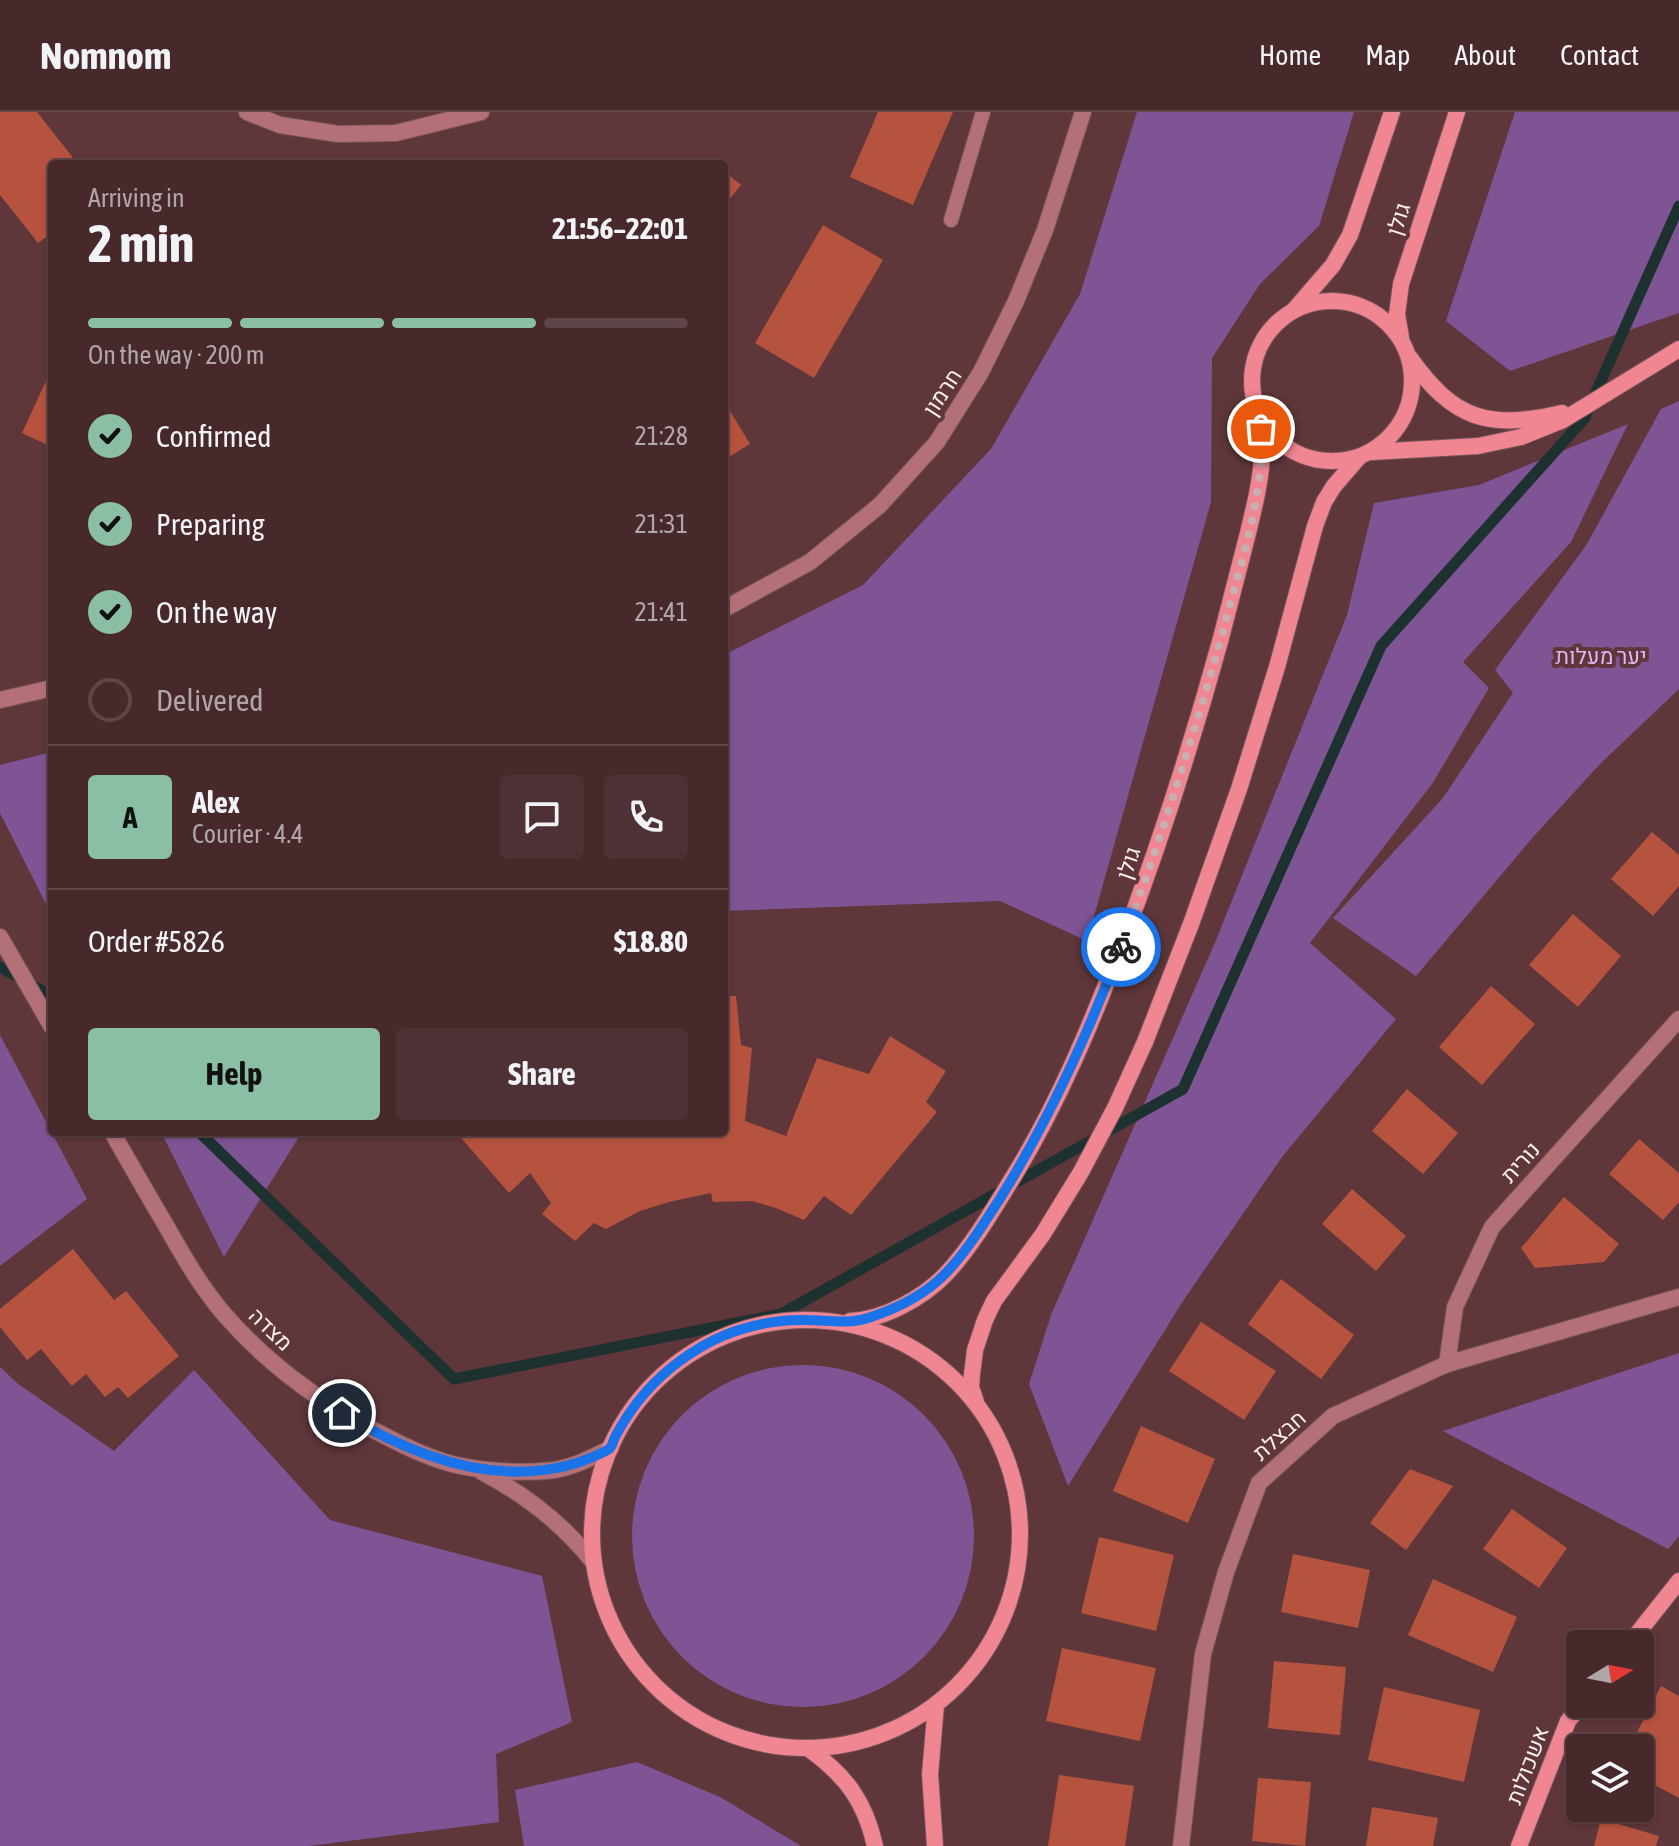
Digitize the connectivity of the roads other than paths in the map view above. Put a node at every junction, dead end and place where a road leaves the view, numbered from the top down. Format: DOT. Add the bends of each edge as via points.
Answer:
graph roads {
  1 [pos="247,112"];
  2 [pos="481,112"];
  3 [pos="983,112"];
  4 [pos="1083,112"];
  5 [pos="1392,112"];
  6 [pos="1457,112"];
  7 [pos="951,220"];
  8 [pos="1294,310"];
  9 [pos="1405,349"];
  10 [pos="1679,349"];
  11 [pos="1257,407"];
  12 [pos="1583,407"];
  13 [pos="1364,454"];
  14 [pos="728,607"];
  15 [pos="48,689"];
  16 [pos="0,700"];
  17 [pos="0,937"];
  18 [pos="1679,1019"];
  19 [pos="48,1020"];
  20 [pos="114,1136"];
  21 [pos="1679,1297"];
  22 [pos="837,1322"];
  23 [pos="1447,1364"];
  24 [pos="976,1404"];
  25 [pos="611,1448"];
  26 [pos="477,1469"];
  27 [pos="594,1563"];
  28 [pos="1679,1581"];
  29 [pos="1640,1630"];
  30 [pos="936,1705"];
  31 [pos="1570,1718"];
  32 [pos="809,1749"];
  33 [pos="875,1846"];
  34 [pos="935,1846"];
  35 [pos="1181,1846"];
  36 [pos="1519,1846"];
  1 -- 2 [label="street" via="280,125 338,134 396,133"];
  3 -- 7 [label="lane"];
  4 -- 14 [label="street, חרמון" via="1016,301 981,372 937,442 880,505 810,562"];
  5 -- 8 [label="street, גולן" via="1350,235 1333,265"];
  6 -- 9 [label="street, גולן" via="1401,284 1397,314"];
  8 -- 9 [label="street" via="1331,301 1356,304 1387,323"];
  8 -- 11 [label="street" via="1274,325 1256,357 1252,382"];
  9 -- 12 [label="street" via="1440,395 1472,414 1526,420"];
  9 -- 13 [label="street" via="1412,380 1404,416 1390,437"];
  10 -- 12 [label="street"];
  11 -- 13 [label="street" via="1268,430 1297,453 1320,461"];
  11 -- 22 [label="street, גולן" via="1262,449 1256,498 1208,684 1150,868 1076,1057 1021,1164 946,1274 889,1311"];
  12 -- 13 [label="street" via="1542,429 1500,442"];
  13 -- 24 [label="street" via="1334,486 1315,526 1239,789 1145,1042 1081,1172 985,1320 972,1374"];
  15 -- 16 [label="street"];
  17 -- 19 [label="street"];
  18 -- 23 [label="street, נורית" via="1492,1227 1455,1307"];
  20 -- 26 [label="street, מצדה" via="195,1276 254,1346 287,1376 361,1425 444,1462"];
  21 -- 23 [label="street, חבצלת"];
  22 -- 24 [label="street" via="900,1341 929,1359"];
  22 -- 25 [label="street" via="768,1323 704,1345 651,1385"];
  23 -- 35 [label="street, חבצלת" via="1333,1416 1259,1483 1203,1654"];
  24 -- 30 [label="street" via="1008,1463 1017,1497 1017,1566 998,1630 961,1683"];
  25 -- 26 [label="street, מצדה" via="555,1470"];
  25 -- 27 [label="street" via="595,1503"];
  26 -- 27 [label="street, מצדה" via="560,1525"];
  27 -- 32 [label="street" via="618,1637 658,1690 683,1710 732,1735 775,1747"];
  28 -- 29 [label="street"];
  30 -- 32 [label="street" via="877,1737"];
  30 -- 34 [label="street" via="930,1774"];
  31 -- 36 [label="street, אשכולות"];
  32 -- 33 [label="street" via="853,1791"];
}
